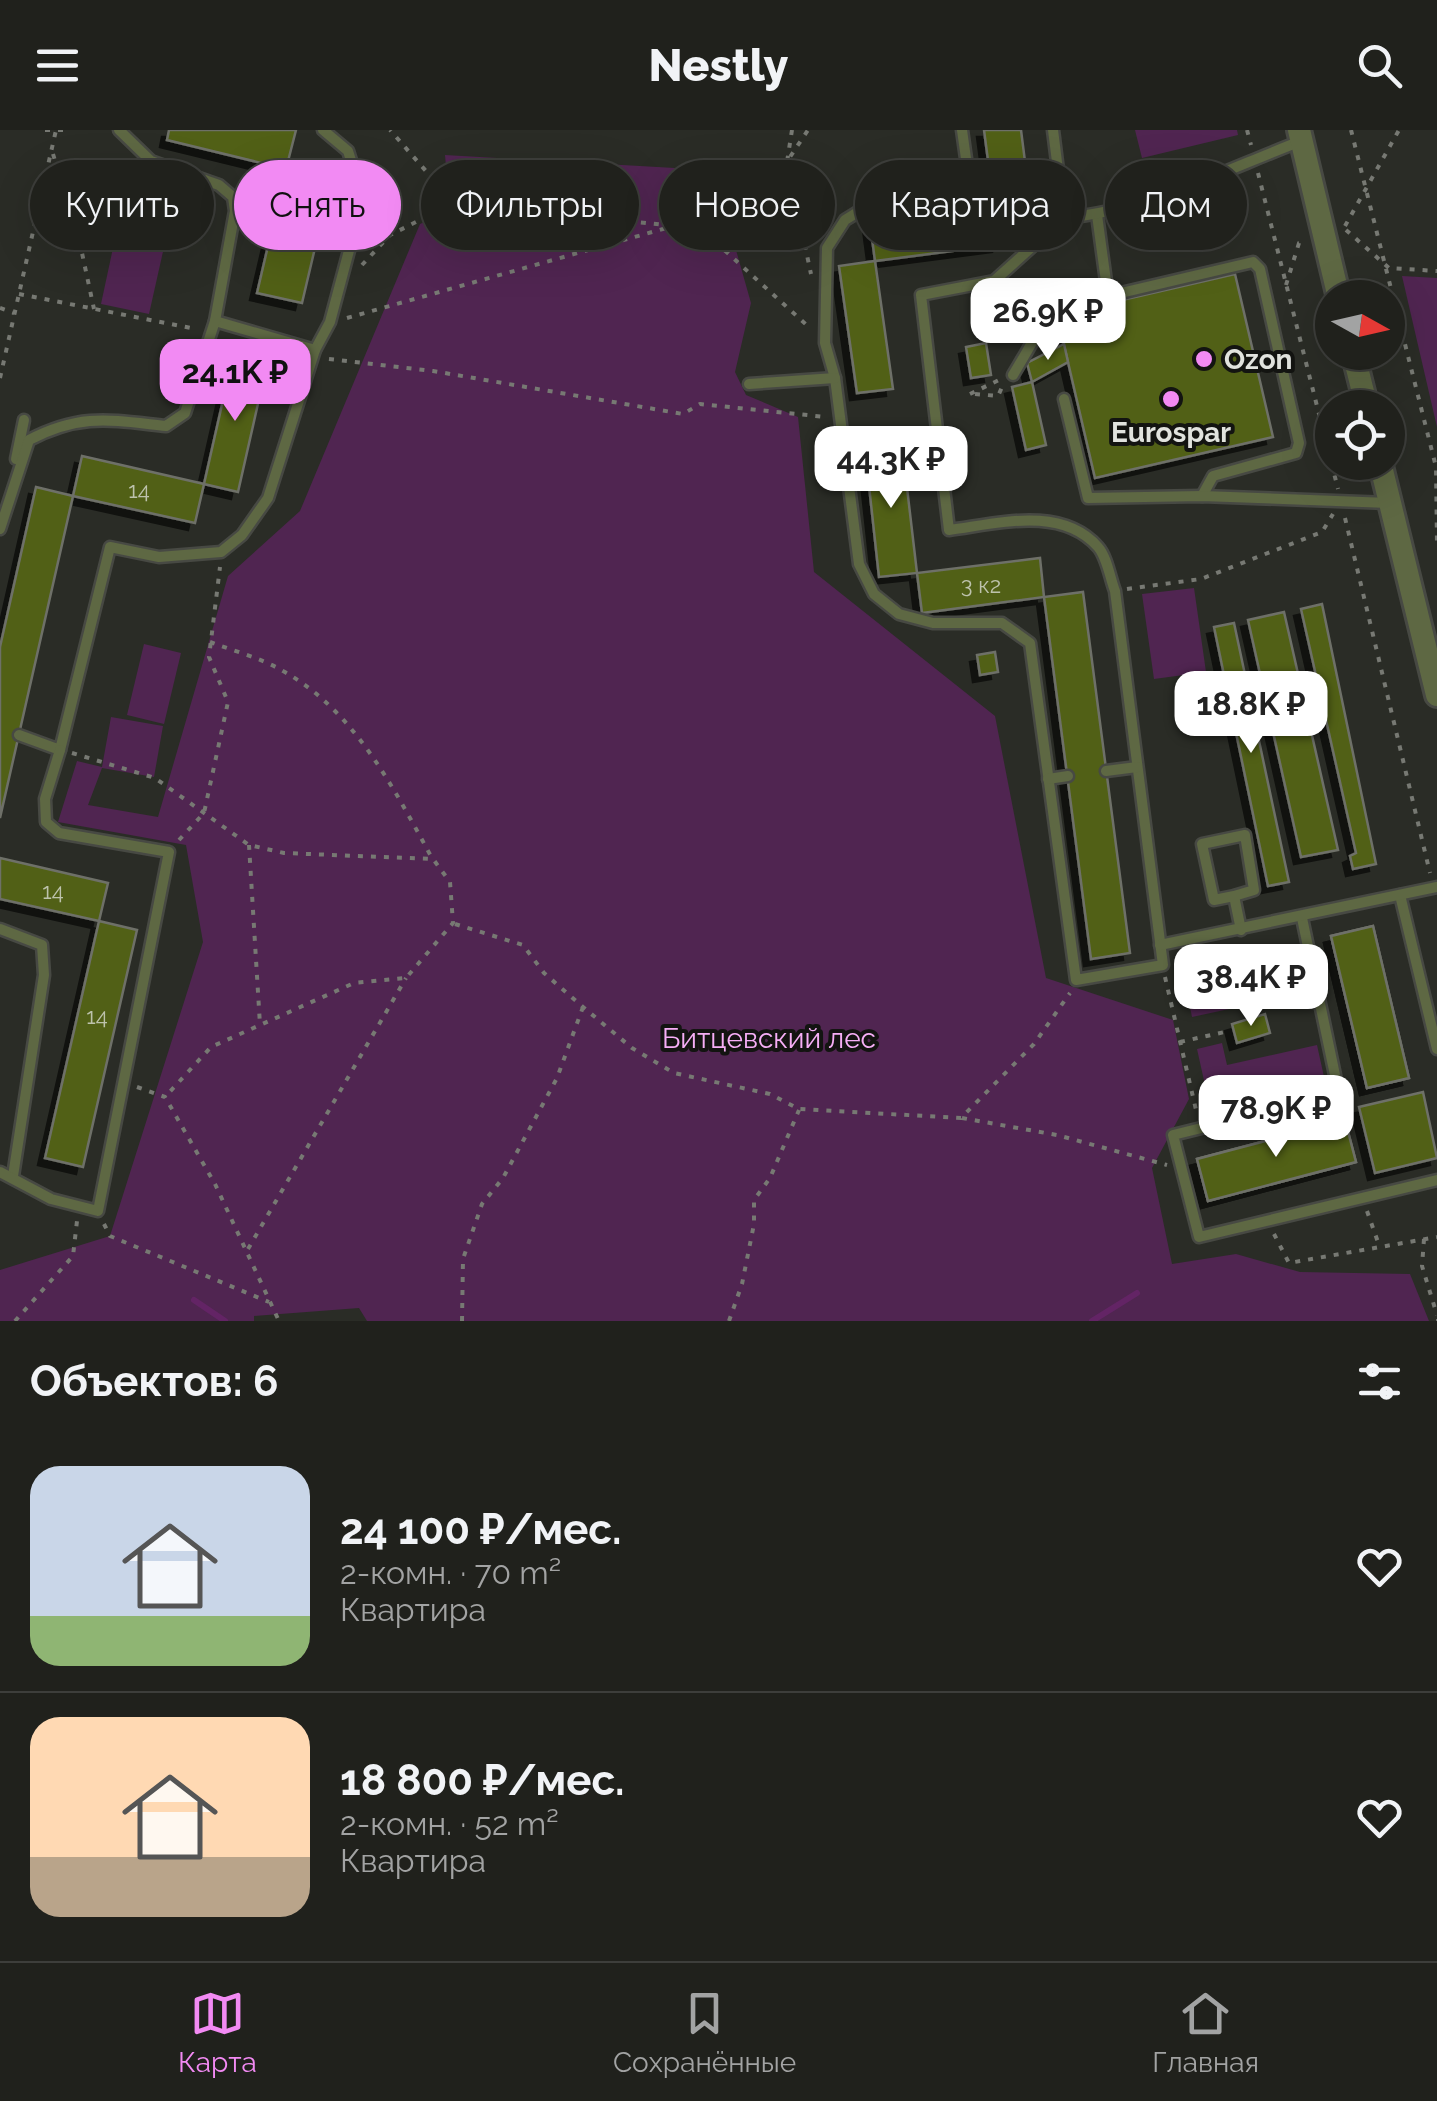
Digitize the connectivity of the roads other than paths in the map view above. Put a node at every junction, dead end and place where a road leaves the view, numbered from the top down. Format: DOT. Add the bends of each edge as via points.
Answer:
graph roads {
  1 [pos="119,130"];
  2 [pos="323,130"];
  3 [pos="962,130"];
  4 [pos="1053,130"];
  5 [pos="1301,136"];
  6 [pos="1057,160"];
  7 [pos="1098,215"];
  8 [pos="1085,216"];
  9 [pos="1028,250"];
  10 [pos="1336,280"];
  11 [pos="1106,290"];
  12 [pos="215,321"];
  13 [pos="315,350"];
  14 [pos="1011,376"];
  15 [pos="835,378"];
  16 [pos="749,384"];
  17 [pos="1064,400"];
  18 [pos="24,420"];
  19 [pos="1384,480"];
  20 [pos="9,492"];
  21 [pos="1202,496"];
  22 [pos="1390,503"];
  23 [pos="0,529"];
  24 [pos="1437,695"];
  25 [pos="19,735"];
  26 [pos="60,750"];
  27 [pos="1137,767"];
  28 [pos="1106,771"];
  29 [pos="1068,776"];
  30 [pos="1048,779"];
  31 [pos="1437,887"];
  32 [pos="1400,895"];
  33 [pos="1234,896"];
  34 [pos="1302,918"];
  35 [pos="0,929"];
  36 [pos="1241,930"];
  37 [pos="1160,945"];
  38 [pos="1437,1048"];
  39 [pos="0,1172"];
  40 [pos="13,1176"];
  41 [pos="1437,1180"];
  1 -- 12 [label="lane" via="151,161 233,197"];
  2 -- 13 [label="lane" via="348,151 363,198 330,322"];
  3 -- 15 [label="lane" via="970,187 878,199 846,220 828,248 826,342"];
  4 -- 6 [label="lane"];
  5 -- 7 [label="lane"];
  5 -- 10 [label="street"];
  7 -- 8 [label="lane"];
  7 -- 11 [label="lane"];
  9 -- 27 [label="lane" via="994,281 920,295 949,530 1032,519 1072,529 1099,548 1115,591"];
  11 -- 14 [label="lane" via="1053,309"];
  11 -- 21 [label="lane" via="1108,296 1253,262 1260,270 1299,444 1296,454 1213,476"];
  12 -- 13 [label="lane"];
  12 -- 20 [label="lane" via="186,413 166,426 91,417 57,426 29,440"];
  13 -- 26 [label="lane" via="268,498 242,535 222,552 159,557 110,547"];
  15 -- 16 [label="lane"];
  15 -- 30 [label="lane" via="859,564 874,594 899,614 933,623 1002,623 1030,643"];
  17 -- 21 [label="lane" via="1088,498"];
  18 -- 20 [label="lane"];
  19 -- 22 [label="street"];
  20 -- 23 [label="lane"];
  21 -- 22 [label="lane"];
  22 -- 24 [label="street"];
  25 -- 26 [label="lane"];
  26 -- 40 [label="lane" via="45,799 46,822 59,833 169,852 98,1211 51,1199"];
  27 -- 28 [label="lane"];
  27 -- 37 [label="lane"];
  29 -- 30 [label="lane"];
  30 -- 37 [label="lane" via="1076,980 1162,965"];
  31 -- 32 [label="lane"];
  32 -- 34 [label="lane"];
  32 -- 38 [label="lane"];
  33 -- 33 [label="lane" via="1254,890 1245,835 1202,844 1214,900"];
  33 -- 36 [label="lane"];
  34 -- 36 [label="lane"];
  34 -- 41 [label="lane" via="1339,1094 1172,1136 1199,1237"];
  35 -- 40 [label="lane" via="42,945 44,975"];
  36 -- 37 [label="lane"];
  39 -- 40 [label="lane"];
}
